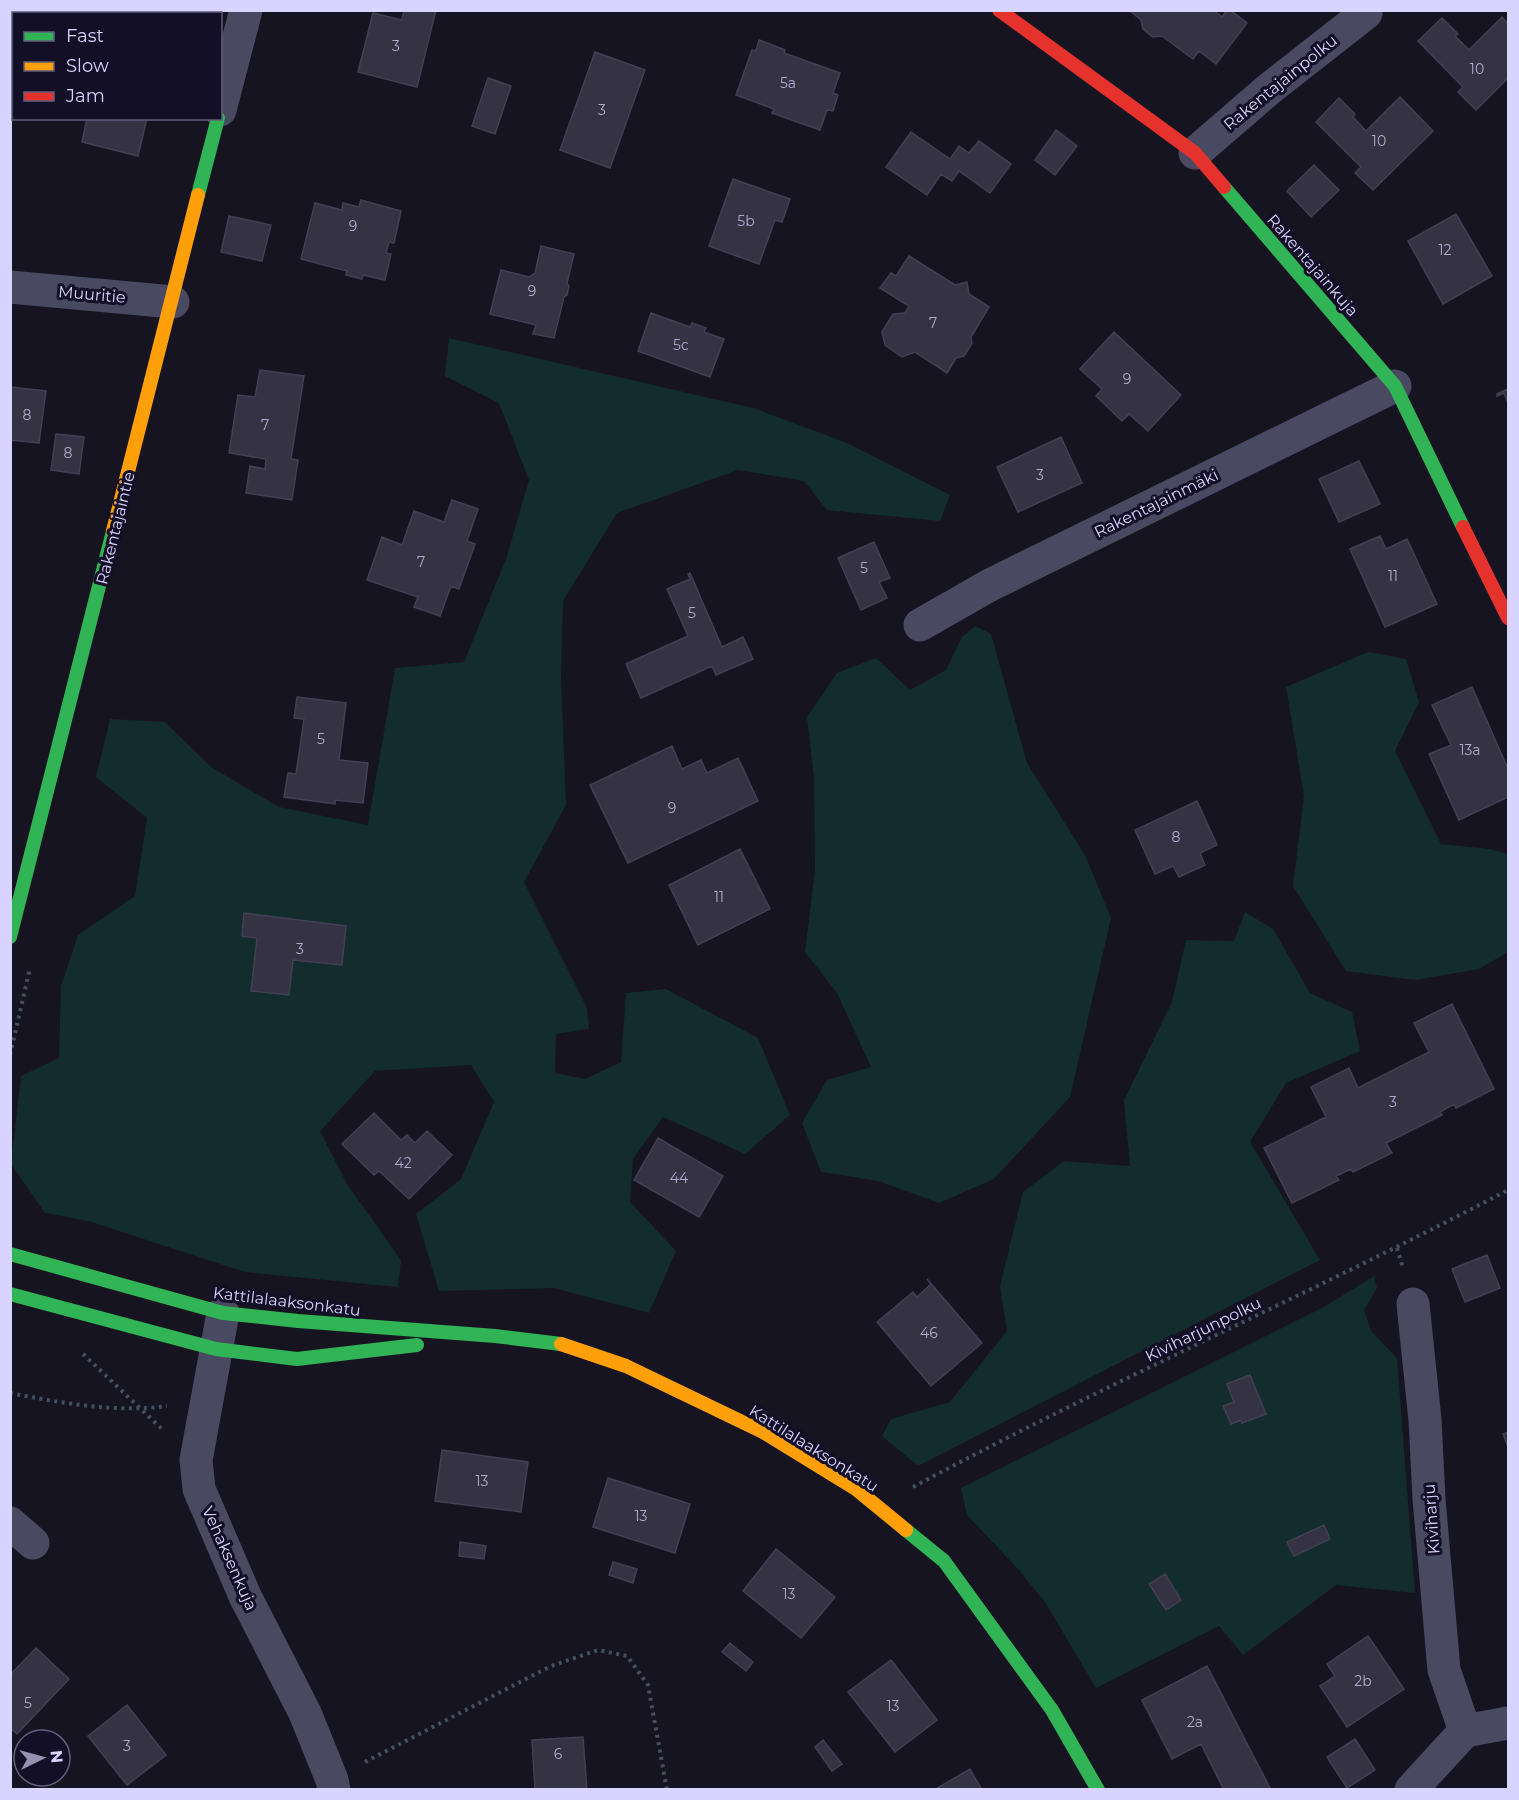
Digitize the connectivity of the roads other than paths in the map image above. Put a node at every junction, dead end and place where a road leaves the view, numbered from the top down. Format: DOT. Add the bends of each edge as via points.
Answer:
graph roads {
  1 [pos="246,10"];
  2 [pos="999,10"];
  3 [pos="1366,13"];
  4 [pos="222,102"];
  5 [pos="218,120"];
  6 [pos="1195,153"];
  7 [pos="10,287"];
  8 [pos="173,302"];
  9 [pos="1395,386"];
  10 [pos="1509,618"];
  11 [pos="920,625"];
  12 [pos="10,938"];
  13 [pos="10,1254"];
  14 [pos="10,1294"];
  15 [pos="1413,1304"];
  16 [pos="223,1313"];
  17 [pos="495,1336"];
  18 [pos="216,1349"];
  19 [pos="1509,1723"];
  20 [pos="1465,1731"];
  21 [pos="333,1784"];
  22 [pos="1098,1790"];
  23 [pos="1411,1790"];
  1 -- 4 [label="street"];
  2 -- 6 [label="street, Rakentajainkuja"];
  3 -- 6 [label="street, Rakentajainpolku"];
  5 -- 8 [label="street, Rakentajaintie"];
  6 -- 9 [label="street, Rakentajainkuja"];
  7 -- 8 [label="street, Muuritie"];
  8 -- 12 [label="street, Rakentajaintie"];
  9 -- 10 [label="street, Rakentajainkuja"];
  9 -- 11 [label="street, Rakentajainmäki" via="990,585"];
  13 -- 16 [label="street, Kattilalaaksonkatu"];
  14 -- 18 [label="street, Kattilalaaksonkatu"];
  15 -- 20 [label="street, Kiviharju" via="1444,1670"];
  16 -- 17 [label="street, Kattilalaaksonkatu"];
  16 -- 18 [label="street, Vehaksenkuja"];
  17 -- 18 [label="street, Kattilalaaksonkatu" via="297,1359"];
  17 -- 22 [label="street, Kattilalaaksonkatu" via="562,1344 626,1366 763,1432 856,1489 944,1561 1052,1710"];
  18 -- 21 [label="street, Vehaksenkuja" via="196,1460 199,1489 245,1596 305,1713"];
  19 -- 20 [label="street"];
  20 -- 23 [label="street"];
}
